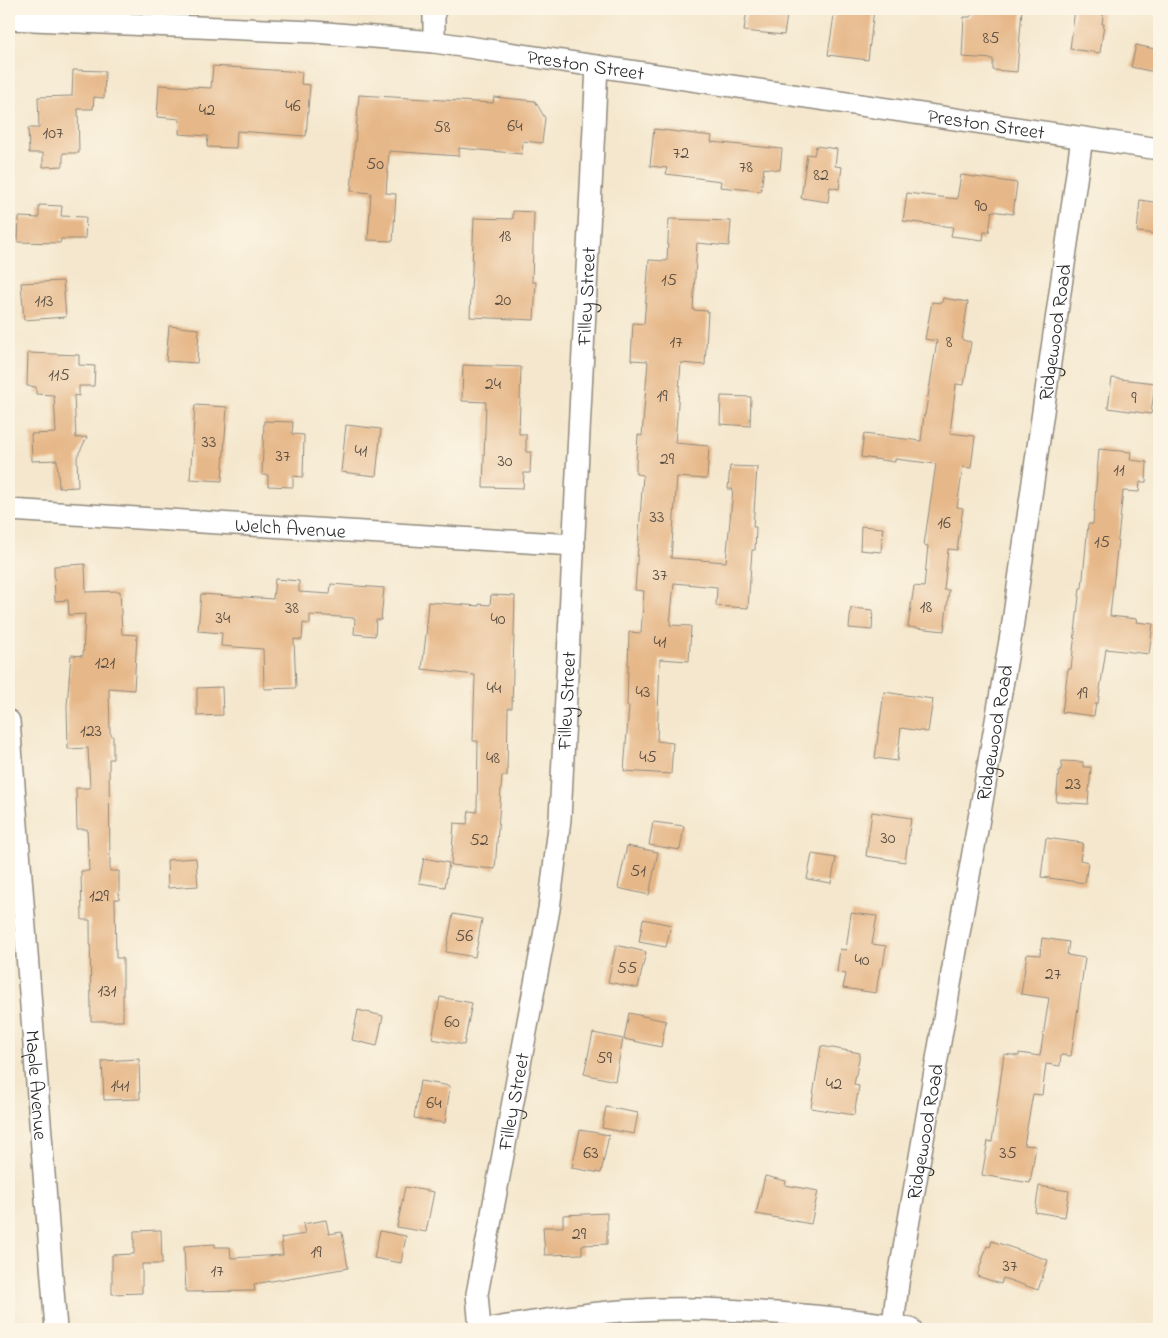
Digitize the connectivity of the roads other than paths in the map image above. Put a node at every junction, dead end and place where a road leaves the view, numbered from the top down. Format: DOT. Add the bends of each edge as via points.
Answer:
graph roads {
  1 [pos="434,9"];
  2 [pos="9,19"];
  3 [pos="434,42"];
  4 [pos="597,66"];
  5 [pos="1082,138"];
  6 [pos="1159,149"];
  7 [pos="9,510"];
  8 [pos="574,544"];
  9 [pos="9,721"];
  10 [pos="902,1327"];
  11 [pos="56,1329"];
  12 [pos="480,1329"];
  13 [pos="490,1329"];
  1 -- 3 [label="street"];
  2 -- 3 [label="street, Preston Street" via="314,32"];
  3 -- 4 [label="street, Preston Street"];
  4 -- 5 [label="street, Preston Street"];
  4 -- 8 [label="street, Filley Street"];
  5 -- 6 [label="street, Preston Street"];
  5 -- 10 [label="street, Ridgewood Road" via="1012,629 898,1283"];
  7 -- 8 [label="street, Welch Avenue"];
  8 -- 12 [label="street, Filley Street" via="560,819 549,909 477,1294"];
  9 -- 11 [label="street, Maple Avenue"];
  10 -- 13 [label="street" via="817,1316 689,1308 577,1315"];
}
